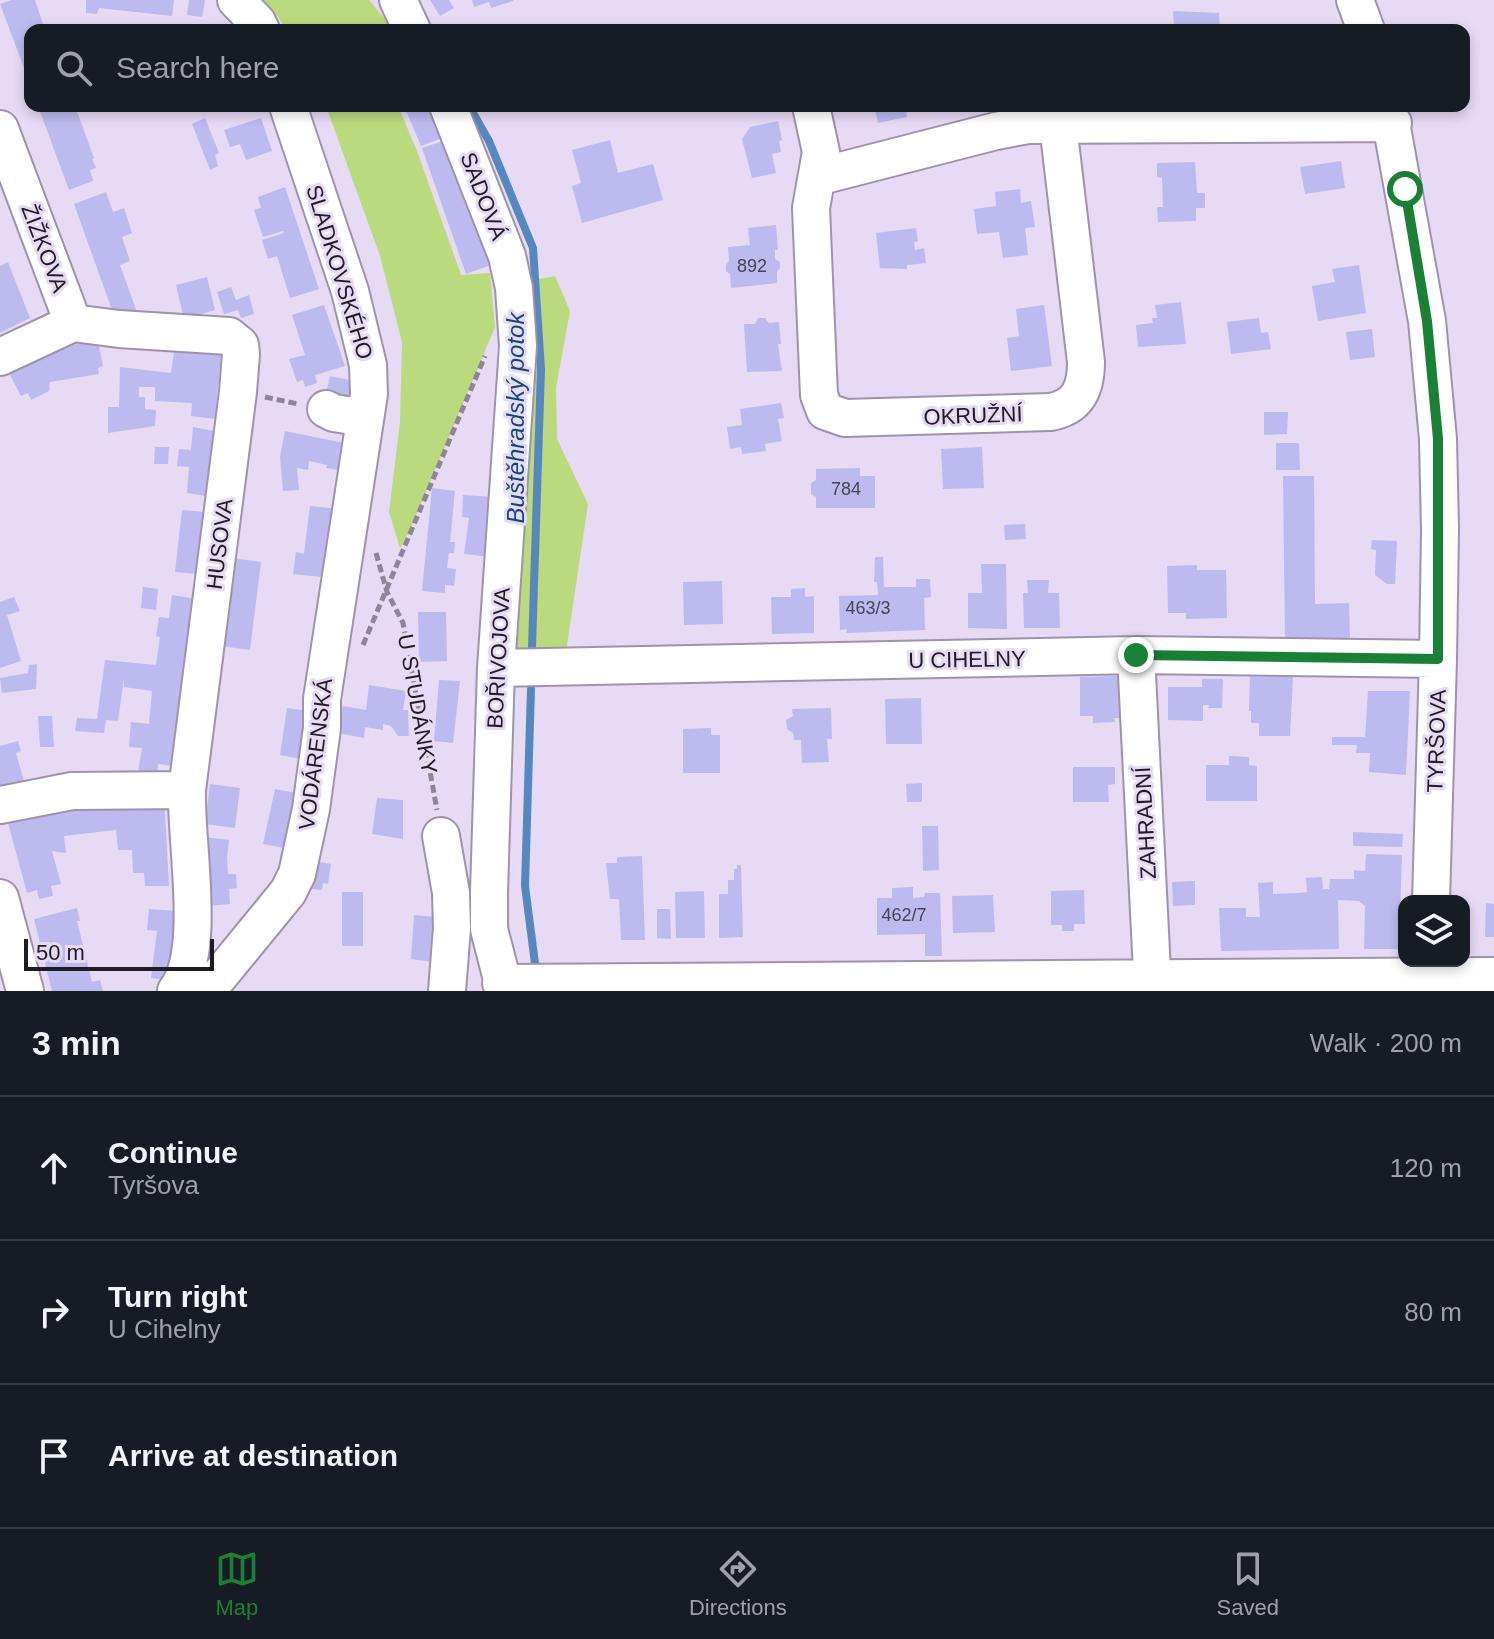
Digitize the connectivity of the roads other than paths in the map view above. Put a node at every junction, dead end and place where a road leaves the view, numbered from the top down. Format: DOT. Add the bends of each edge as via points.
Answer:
graph roads {
  1 [pos="236,0"];
  2 [pos="398,0"];
  3 [pos="1355,0"];
  4 [pos="258,24"];
  5 [pos="409,24"];
  6 [pos="1364,24"];
  7 [pos="290,112"];
  8 [pos="450,112"];
  9 [pos="812,112"];
  10 [pos="1390,115"];
  11 [pos="1058,125"];
  12 [pos="0,129"];
  13 [pos="817,177"];
  14 [pos="514,288"];
  15 [pos="73,323"];
  16 [pos="0,357"];
  17 [pos="326,409"];
  18 [pos="365,418"];
  19 [pos="354,488"];
  20 [pos="1136,655"];
  21 [pos="1438,659"];
  22 [pos="496,668"];
  23 [pos="187,790"];
  24 [pos="0,805"];
  25 [pos="441,836"];
  26 [pos="1431,895"];
  27 [pos="0,898"];
  28 [pos="452,928"];
  29 [pos="489,929"];
  30 [pos="1428,976"];
  31 [pos="1494,976"];
  32 [pos="1153,984"];
  33 [pos="503,987"];
  34 [pos="25,991"];
  35 [pos="176,991"];
  36 [pos="207,991"];
  37 [pos="447,991"];
  1 -- 4 [label="street"];
  2 -- 5 [label="street"];
  3 -- 6 [label="street"];
  7 -- 18 [label="street, SLADKOVSKÉHO" via="364,342 369,380"];
  8 -- 14 [label="street, SADOVÁ" via="507,256"];
  9 -- 13 [label="street, OKRUŽNÍ" via="821,152"];
  10 -- 11 [label="street"];
  10 -- 21 [label="street, TYRŠOVA" via="1433,373 1440,515"];
  11 -- 13 [label="street" via="1015,127"];
  11 -- 13 [label="street, OKRUŽNÍ" via="1086,362 1081,394 1060,410 845,418 825,411 818,383 811,208"];
  12 -- 15 [label="street, ŽIŽKOVA"];
  14 -- 22 [label="street, BOŘIVOJOVA" via="518,346"];
  15 -- 16 [label="street"];
  15 -- 23 [label="street, HUSOVA" via="229,336 236,339 241,354"];
  17 -- 18 [label="street"];
  18 -- 19 [label="street, SLADKOVSKÉHO"];
  19 -- 36 [label="street, VODÁRENSKÁ" via="322,699 314,794 297,874"];
  20 -- 21 [label="street, U CIHELNY"];
  20 -- 22 [label="street, U CIHELNY"];
  20 -- 32 [label="street, ZAHRADNÍ"];
  21 -- 26 [label="street, TYRŠOVA"];
  22 -- 29 [label="street, BOŘIVOJOVA"];
  23 -- 24 [label="street" via="72,791"];
  23 -- 35 [label="street, HUSOVA" via="194,912 186,972"];
  25 -- 28 [label="street"];
  27 -- 34 [label="street"];
  28 -- 29 [label="street"];
  28 -- 37 [label="street"];
  29 -- 33 [label="street, BOŘIVOJOVA"];
  30 -- 31 [label="street"];
  30 -- 32 [label="street"];
  32 -- 33 [label="street"];
}
